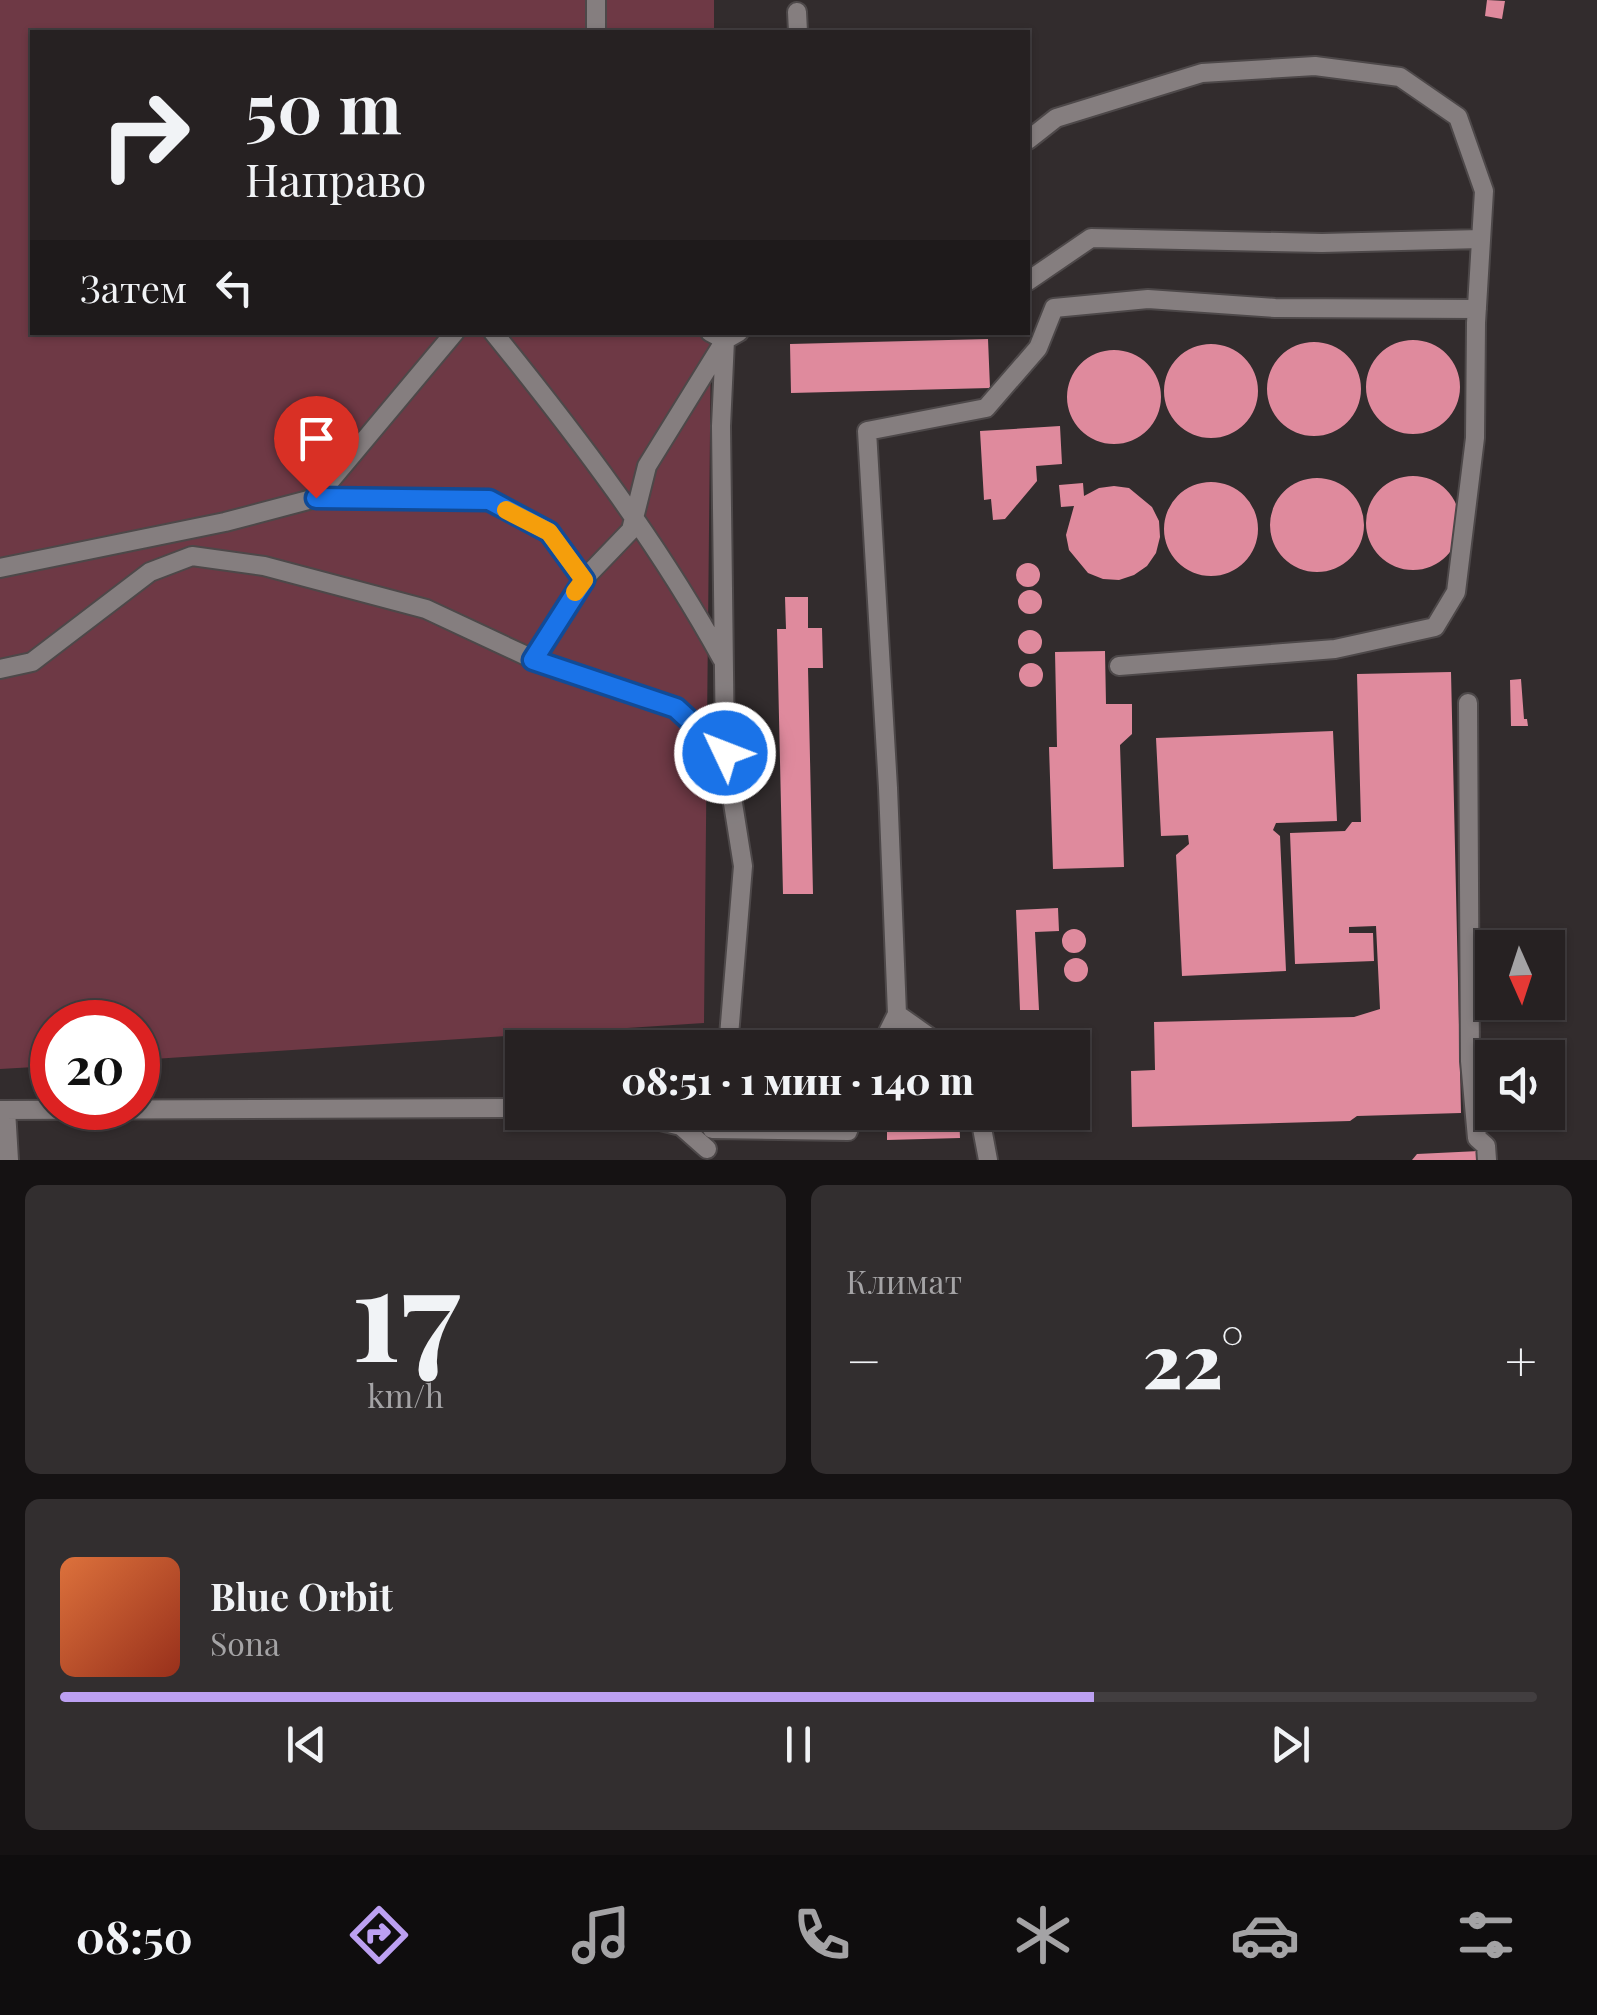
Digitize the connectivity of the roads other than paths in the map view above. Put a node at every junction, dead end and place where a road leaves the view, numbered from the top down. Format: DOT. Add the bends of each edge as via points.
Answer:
graph roads {
  1 [pos="596,0"];
  2 [pos="797,12"];
  3 [pos="596,30"];
  4 [pos="798,30"];
  5 [pos="1030,138"];
  6 [pos="1481,239"];
  7 [pos="1030,280"];
  8 [pos="1477,309"];
  9 [pos="452,335"];
  10 [pos="495,335"];
  11 [pos="725,335"];
  12 [pos="316,498"];
  13 [pos="634,516"];
  14 [pos="0,568"];
  15 [pos="584,580"];
  16 [pos="533,660"];
  17 [pos="725,664"];
  18 [pos="1118,666"];
  19 [pos="0,669"];
  20 [pos="1468,703"];
  21 [pos="725,753"];
  22 [pos="897,1014"];
  23 [pos="729,1030"];
  24 [pos="889,1030"];
  25 [pos="920,1030"];
  26 [pos="505,1108"];
  27 [pos="3,1110"];
  28 [pos="685,1130"];
  29 [pos="983,1130"];
  30 [pos="707,1154"];
  31 [pos="10,1160"];
  32 [pos="988,1160"];
  33 [pos="1487,1160"];
  1 -- 3 [label="lane"];
  2 -- 4 [label="lane"];
  5 -- 6 [label="lane" via="1056,118 1202,72 1315,66 1400,78 1458,117 1484,191"];
  6 -- 7 [label="lane" via="1090,238"];
  6 -- 8 [label="lane"];
  8 -- 18 [label="lane" via="1474,438 1456,592 1435,628 1335,649"];
  8 -- 22 [label="lane" via="1275,308 1148,299 1054,308 1038,348 986,408 867,431"];
  9 -- 12 [label="lane"];
  10 -- 13 [label="lane"];
  11 -- 13 [label="lane" via="647,466"];
  11 -- 17 [label="lane"];
  12 -- 14 [label="lane"];
  12 -- 15 [label="lane" via="489,500 549,532"];
  13 -- 15 [label="lane" via="630,530"];
  13 -- 17 [label="lane"];
  15 -- 16 [label="lane"];
  16 -- 19 [label="lane" via="426,609 264,566 192,556 150,572 32,662"];
  16 -- 21 [label="lane" via="676,708"];
  17 -- 21 [label="lane"];
  20 -- 33 [label="lane" via="1470,1061 1477,1138"];
  21 -- 23 [label="lane" via="743,866"];
  22 -- 24 [label="lane"];
  22 -- 25 [label="lane"];
  26 -- 27 [label="lane"];
  27 -- 31 [label="lane"];
  28 -- 30 [label="lane"];
  29 -- 32 [label="lane"];
}
